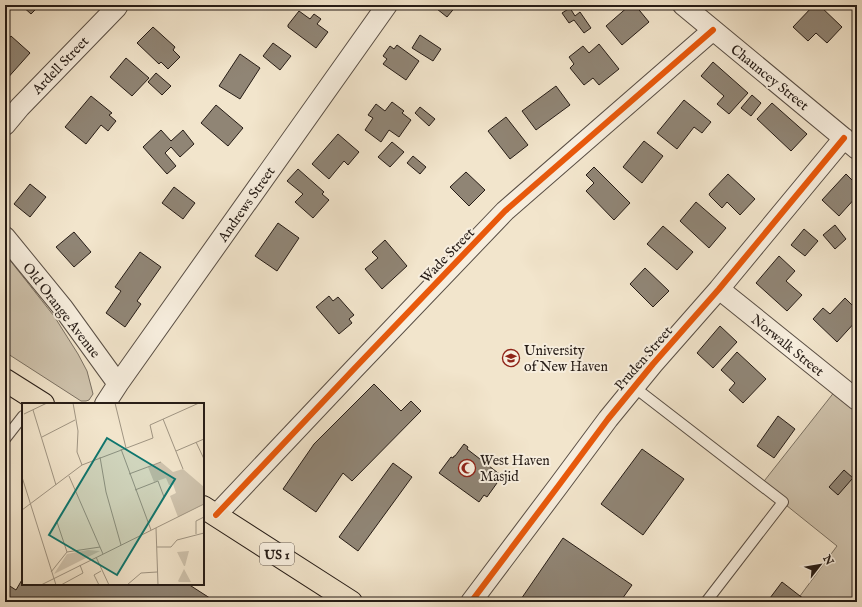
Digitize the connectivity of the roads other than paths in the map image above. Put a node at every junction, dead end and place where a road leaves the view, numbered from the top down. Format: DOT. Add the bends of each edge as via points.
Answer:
graph roads {
  1 [pos="387,5"];
  2 [pos="683,5"];
  3 [pos="117,7"];
  4 [pos="713,30"];
  5 [pos="5,125"];
  6 [pos="850,143"];
  7 [pos="5,237"];
  8 [pos="719,289"];
  9 [pos="5,380"];
  10 [pos="118,384"];
  11 [pos="634,387"];
  12 [pos="857,400"];
  13 [pos="38,403"];
  14 [pos="106,403"];
  15 [pos="22,417"];
  16 [pos="5,439"];
  17 [pos="210,511"];
  18 [pos="351,602"];
  19 [pos="471,602"];
  20 [pos="706,602"];
  1 -- 10 [label="street, Andrews Street"];
  2 -- 4 [label="street, Chauncey Street"];
  3 -- 5 [label="street, Ardell Street"];
  4 -- 6 [label="street, Chauncey Street"];
  4 -- 17 [label="street, Wade Street" via="505,211 358,364"];
  6 -- 8 [label="street, Pruden Street"];
  7 -- 10 [label="street, Old Orange Avenue" via="63,308"];
  8 -- 11 [label="street, Pruden Street"];
  8 -- 12 [label="street, Norwalk Street"];
  9 -- 13 [label="main road"];
  10 -- 14 [label="street, Andrews Street"];
  11 -- 19 [label="street, Pruden Street"];
  11 -- 20 [label="lane" via="783,502"];
  15 -- 16 [label="lane"];
  17 -- 18 [label="main road, US 1"];
}
